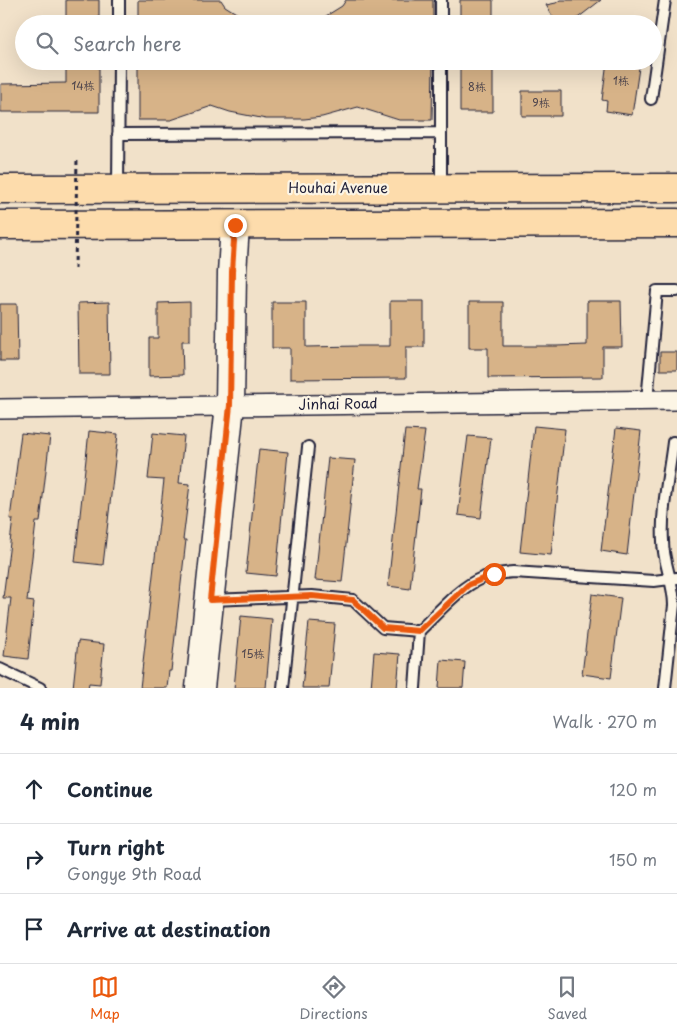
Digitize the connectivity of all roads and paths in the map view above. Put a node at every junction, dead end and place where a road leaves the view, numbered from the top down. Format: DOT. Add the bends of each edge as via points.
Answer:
graph roads {
  1 [pos="119,0"];
  2 [pos="441,0"];
  3 [pos="665,0"];
  4 [pos="119,15"];
  5 [pos="441,15"];
  6 [pos="662,21"];
  7 [pos="119,70"];
  8 [pos="441,70"];
  9 [pos="655,70"];
  10 [pos="651,99"];
  11 [pos="441,133"];
  12 [pos="118,134"];
  13 [pos="77,158"];
  14 [pos="441,188"];
  15 [pos="677,188"];
  16 [pos="118,189"];
  17 [pos="0,190"];
  18 [pos="677,223"];
  19 [pos="0,225"];
  20 [pos="235,225"];
  21 [pos="75,269"];
  22 [pos="677,291"];
  23 [pos="647,400"];
  24 [pos="677,400"];
  25 [pos="230,405"];
  26 [pos="0,409"];
  27 [pos="673,442"];
  28 [pos="308,447"];
  29 [pos="674,579"];
  30 [pos="292,597"];
  31 [pos="210,600"];
  32 [pos="419,631"];
  33 [pos="0,668"];
  34 [pos="40,688"];
  35 [pos="200,688"];
  36 [pos="283,688"];
  37 [pos="414,688"];
  38 [pos="665,688"];
  1 -- 4 [label="lane"];
  2 -- 5 [label="lane"];
  3 -- 6 [label="lane"];
  7 -- 12 [label="lane"];
  8 -- 11 [label="lane"];
  9 -- 10 [label="lane"];
  11 -- 12 [label="lane"];
  11 -- 14 [label="lane"];
  12 -- 16 [label="lane"];
  13 -- 21 [label="path, bridge"];
  14 -- 15 [label="main road, Houhai Avenue"];
  14 -- 16 [label="main road, Houhai Avenue"];
  16 -- 17 [label="main road, Houhai Avenue"];
  18 -- 20 [label="main road"];
  19 -- 20 [label="main road"];
  20 -- 25 [label="street"];
  22 -- 23 [label="lane" via="657,291"];
  23 -- 24 [label="street, Jinhai Road"];
  23 -- 25 [label="street, Jinhai Road"];
  25 -- 26 [label="street, Jinhai Road"];
  25 -- 31 [label="street"];
  27 -- 29 [label="lane" via="662,529 664,556"];
  28 -- 30 [label="lane"];
  29 -- 32 [label="lane" via="654,581 513,572 494,574 468,585"];
  29 -- 38 [label="lane"];
  30 -- 31 [label="lane"];
  30 -- 32 [label="lane" via="353,600 383,628"];
  30 -- 36 [label="lane"];
  31 -- 35 [label="street"];
  32 -- 37 [label="lane"];
  33 -- 34 [label="lane"];
}
